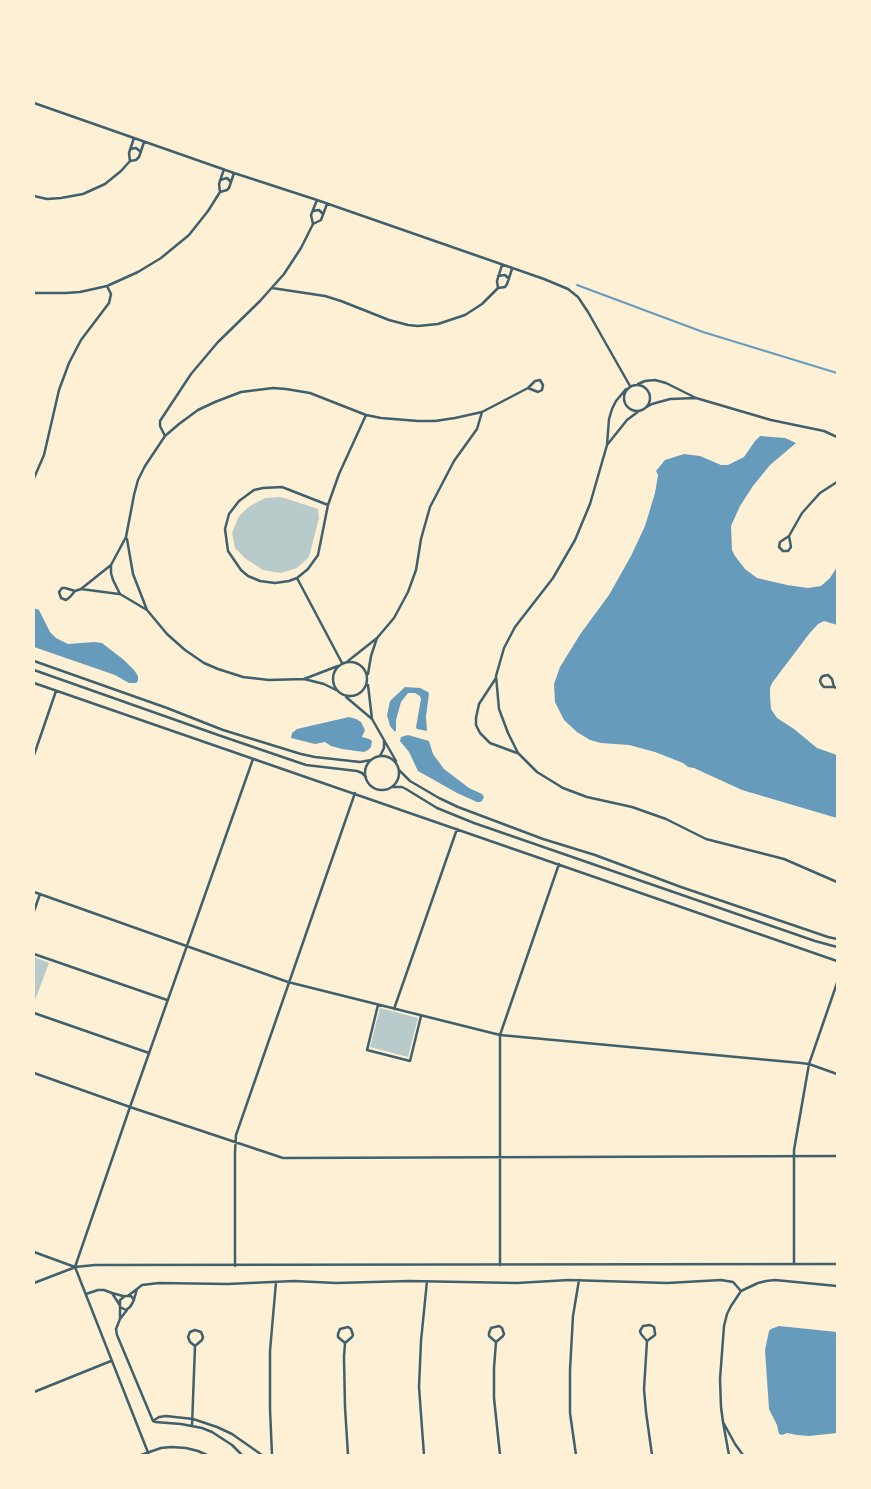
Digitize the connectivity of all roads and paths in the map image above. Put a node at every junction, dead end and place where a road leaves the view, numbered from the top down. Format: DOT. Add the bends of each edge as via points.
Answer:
graph roads {
  1 [pos="34,103"];
  2 [pos="134,138"];
  3 [pos="144,141"];
  4 [pos="130,149"];
  5 [pos="140,152"];
  6 [pos="130,161"];
  7 [pos="224,169"];
  8 [pos="234,173"];
  9 [pos="220,180"];
  10 [pos="231,182"];
  11 [pos="220,192"];
  12 [pos="34,196"];
  13 [pos="317,200"];
  14 [pos="327,203"];
  15 [pos="313,211"];
  16 [pos="323,214"];
  17 [pos="313,224"];
  18 [pos="502,265"];
  19 [pos="512,268"];
  20 [pos="498,276"];
  21 [pos="509,279"];
  22 [pos="108,286"];
  23 [pos="272,288"];
  24 [pos="498,288"];
  25 [pos="34,293"];
  26 [pos="638,384"];
  27 [pos="630,386"];
  28 [pos="528,388"];
  29 [pos="626,389"];
  30 [pos="696,398"];
  31 [pos="645,408"];
  32 [pos="639,411"];
  33 [pos="482,412"];
  34 [pos="366,415"];
  35 [pos="165,436"];
  36 [pos="837,437"];
  37 [pos="607,445"];
  38 [pos="34,478"];
  39 [pos="837,482"];
  40 [pos="328,505"];
  41 [pos="789,536"];
  42 [pos="126,537"];
  43 [pos="111,565"];
  44 [pos="297,578"];
  45 [pos="81,589"];
  46 [pos="75,591"];
  47 [pos="120,594"];
  48 [pos="147,610"];
  49 [pos="377,638"];
  50 [pos="34,661"];
  51 [pos="348,662"];
  52 [pos="341,664"];
  53 [pos="34,670"];
  54 [pos="367,676"];
  55 [pos="496,676"];
  56 [pos="304,679"];
  57 [pos="367,681"];
  58 [pos="34,683"];
  59 [pos="836,688"];
  60 [pos="56,691"];
  61 [pos="338,691"];
  62 [pos="343,694"];
  63 [pos="372,720"];
  64 [pos="210,726"];
  65 [pos="208,732"];
  66 [pos="384,740"];
  67 [pos="518,753"];
  68 [pos="34,755"];
  69 [pos="380,756"];
  70 [pos="253,759"];
  71 [pos="371,760"];
  72 [pos="397,765"];
  73 [pos="399,770"];
  74 [pos="366,777"];
  75 [pos="393,787"];
  76 [pos="355,793"];
  77 [pos="457,829"];
  78 [pos="558,844"];
  79 [pos="556,851"];
  80 [pos="559,864"];
  81 [pos="837,882"];
  82 [pos="694,891"];
  83 [pos="34,892"];
  84 [pos="40,894"];
  85 [pos="692,898"];
  86 [pos="34,911"];
  87 [pos="828,937"];
  88 [pos="837,939"];
  89 [pos="826,944"];
  90 [pos="186,947"];
  91 [pos="837,947"];
  92 [pos="34,954"];
  93 [pos="837,961"];
  94 [pos="288,982"];
  95 [pos="837,983"];
  96 [pos="168,1000"];
  97 [pos="378,1005"];
  98 [pos="394,1009"];
  99 [pos="34,1013"];
  100 [pos="421,1016"];
  101 [pos="500,1035"];
  102 [pos="149,1054"];
  103 [pos="809,1064"];
  104 [pos="34,1072"];
  105 [pos="837,1074"];
  106 [pos="130,1107"];
  107 [pos="235,1143"];
  108 [pos="794,1156"];
  109 [pos="837,1156"];
  110 [pos="500,1157"];
  111 [pos="34,1252"];
  112 [pos="794,1264"];
  113 [pos="837,1264"];
  114 [pos="500,1265"];
  115 [pos="235,1266"];
  116 [pos="75,1267"];
  117 [pos="580,1280"];
  118 [pos="427,1281"];
  119 [pos="276,1282"];
  120 [pos="34,1284"];
  121 [pos="837,1286"];
  122 [pos="137,1289"];
  123 [pos="741,1290"];
  124 [pos="112,1293"];
  125 [pos="86,1294"];
  126 [pos="129,1295"];
  127 [pos="125,1296"];
  128 [pos="134,1300"];
  129 [pos="120,1306"];
  130 [pos="128,1309"];
  131 [pos="120,1319"];
  132 [pos="647,1341"];
  133 [pos="496,1342"];
  134 [pos="345,1343"];
  135 [pos="195,1346"];
  136 [pos="111,1361"];
  137 [pos="34,1392"];
  138 [pos="193,1419"];
  139 [pos="153,1421"];
  140 [pos="723,1422"];
  141 [pos="192,1426"];
  142 [pos="148,1454"];
  143 [pos="141,1455"];
  144 [pos="207,1455"];
  145 [pos="242,1455"];
  146 [pos="262,1455"];
  147 [pos="272,1455"];
  148 [pos="348,1455"];
  149 [pos="424,1455"];
  150 [pos="500,1455"];
  151 [pos="576,1455"];
  152 [pos="652,1455"];
  153 [pos="729,1455"];
  154 [pos="743,1455"];
  1 -- 2 [label="street"];
  2 -- 3 [label="street"];
  2 -- 4 [label="street"];
  3 -- 5 [label="street"];
  3 -- 7 [label="street"];
  4 -- 5 [label="street" via="136,148"];
  4 -- 6 [label="street"];
  5 -- 6 [label="street" via="136,160"];
  6 -- 12 [label="street" via="105,184 83,194 61,198"];
  7 -- 8 [label="street"];
  7 -- 9 [label="street"];
  8 -- 10 [label="street"];
  8 -- 13 [label="street"];
  9 -- 10 [label="street" via="227,178"];
  9 -- 11 [label="street"];
  10 -- 11 [label="street" via="227,190"];
  11 -- 22 [label="street" via="179,244 144,269"];
  13 -- 14 [label="street"];
  13 -- 15 [label="street"];
  14 -- 16 [label="street"];
  14 -- 18 [label="street"];
  15 -- 16 [label="street" via="319,210"];
  15 -- 17 [label="street"];
  16 -- 17 [label="street" via="321,220"];
  17 -- 23 [label="street" via="292,262"];
  18 -- 19 [label="street"];
  18 -- 20 [label="street"];
  19 -- 21 [label="street"];
  19 -- 27 [label="street" via="568,289 578,297"];
  20 -- 21 [label="street" via="505,275"];
  20 -- 24 [label="street"];
  21 -- 24 [label="street" via="505,287"];
  22 -- 25 [label="street" via="66,293"];
  22 -- 38 [label="street" via="109,302 81,340 69,363 44,455"];
  23 -- 24 [label="street" via="325,296 394,321 418,326 465,316"];
  23 -- 35 [label="street" via="191,374 160,422"];
  26 -- 27 [label="street"];
  26 -- 30 [label="street" via="655,380"];
  26 -- 31 [label="street" via="650,395 650,402"];
  27 -- 29 [label="street"];
  28 -- 28 [label="street" via="540,392 544,385 538,380"];
  28 -- 33 [label="street"];
  29 -- 32 [label="street" via="623,396 625,404"];
  29 -- 37 [label="street" via="612,409"];
  30 -- 31 [label="street" via="670,400"];
  30 -- 36 [label="street"];
  31 -- 32 [label="street"];
  32 -- 37 [label="street" via="627,420"];
  33 -- 34 [label="street" via="418,421"];
  33 -- 49 [label="street" via="477,429 454,461 430,507 408,592 394,618"];
  34 -- 35 [label="street" via="310,393 286,389 256,390 241,392 198,410"];
  34 -- 40 [label="street" via="344,460"];
  35 -- 42 [label="street" via="138,480"];
  37 -- 55 [label="street" via="590,504 575,540 553,578 509,637"];
  39 -- 41 [label="street" via="820,493 802,513"];
  40 -- 44 [label="street" via="318,555"];
  40 -- 44 [label="street" via="272,487 246,495 229,514 226,544 241,570 267,582"];
  41 -- 41 [label="street" via="780,542 779,547 783,551 788,551 791,546"];
  42 -- 43 [label="street"];
  42 -- 48 [label="street" via="133,574"];
  43 -- 45 [label="street"];
  43 -- 47 [label="street" via="111,574"];
  44 -- 52 [label="street"];
  45 -- 46 [label="street"];
  45 -- 47 [label="street"];
  46 -- 46 [label="street" via="62,588 61,598 66,600"];
  47 -- 48 [label="street"];
  48 -- 56 [label="street" via="176,643 193,656 229,674 256,680"];
  49 -- 51 [label="street"];
  49 -- 54 [label="street"];
  50 -- 64 [label="street"];
  51 -- 52 [label="street"];
  51 -- 54 [label="street" via="360,665"];
  52 -- 56 [label="street"];
  52 -- 61 [label="street" via="333,679"];
  53 -- 65 [label="street"];
  54 -- 57 [label="street"];
  55 -- 67 [label="street" via="503,721"];
  55 -- 67 [label="street" via="476,711 476,725 490,743"];
  56 -- 61 [label="street"];
  57 -- 62 [label="street" via="359,694"];
  57 -- 63 [label="street"];
  58 -- 60 [label="street"];
  59 -- 59 [label="street" via="828,675 821,678 824,687"];
  60 -- 68 [label="street"];
  60 -- 70 [label="street"];
  61 -- 62 [label="street"];
  62 -- 63 [label="street"];
  63 -- 66 [label="street"];
  64 -- 65 [label="street"];
  64 -- 71 [label="street" via="315,757 360,762"];
  65 -- 74 [label="street" via="306,764 356,771"];
  66 -- 69 [label="street"];
  66 -- 72 [label="street"];
  67 -- 81 [label="street" via="537,772 563,788 666,819 706,839 784,859"];
  69 -- 71 [label="street"];
  69 -- 72 [label="street" via="390,758"];
  70 -- 76 [label="street"];
  70 -- 90 [label="street"];
  71 -- 74 [label="street" via="366,768"];
  72 -- 73 [label="street"];
  73 -- 75 [label="street"];
  73 -- 78 [label="street" via="410,781 458,807"];
  74 -- 75 [label="street" via="375,789"];
  75 -- 79 [label="street" via="402,787 437,808 474,823"];
  76 -- 77 [label="street"];
  76 -- 94 [label="street"];
  77 -- 80 [label="street"];
  77 -- 98 [label="street"];
  78 -- 79 [label="street"];
  78 -- 82 [label="street"];
  79 -- 85 [label="street"];
  80 -- 93 [label="street"];
  80 -- 101 [label="street"];
  82 -- 85 [label="street"];
  82 -- 87 [label="street"];
  83 -- 84 [label="street"];
  84 -- 86 [label="street"];
  84 -- 90 [label="street"];
  85 -- 89 [label="street"];
  87 -- 88 [label="street"];
  87 -- 89 [label="street"];
  89 -- 91 [label="street"];
  90 -- 94 [label="street"];
  90 -- 96 [label="street"];
  92 -- 96 [label="street"];
  94 -- 97 [label="street"];
  94 -- 107 [label="street"];
  95 -- 103 [label="street"];
  96 -- 102 [label="street"];
  97 -- 98 [label="street"];
  97 -- 100 [label="street" via="367,1050 410,1061"];
  98 -- 100 [label="street"];
  99 -- 102 [label="street"];
  100 -- 101 [label="street"];
  101 -- 103 [label="street"];
  101 -- 110 [label="street"];
  102 -- 106 [label="street"];
  103 -- 105 [label="street"];
  103 -- 108 [label="street"];
  104 -- 106 [label="street"];
  106 -- 107 [label="street"];
  106 -- 116 [label="street"];
  107 -- 110 [label="street" via="291,1159"];
  107 -- 115 [label="street"];
  108 -- 109 [label="street"];
  108 -- 110 [label="street"];
  108 -- 112 [label="street"];
  110 -- 114 [label="street"];
  111 -- 116 [label="street"];
  112 -- 113 [label="street"];
  112 -- 114 [label="street"];
  114 -- 115 [label="street"];
  115 -- 116 [label="street"];
  116 -- 120 [label="street"];
  116 -- 125 [label="street"];
  117 -- 118 [label="street" via="517,1283"];
  117 -- 123 [label="street" via="667,1283 721,1280 733,1282"];
  117 -- 151 [label="street" via="573,1316 570,1370 570,1413"];
  118 -- 119 [label="street"];
  118 -- 149 [label="street" via="419,1387"];
  119 -- 122 [label="street" via="148,1284"];
  119 -- 147 [label="street" via="270,1352"];
  121 -- 123 [label="street" via="776,1280 758,1282"];
  122 -- 126 [label="street"];
  122 -- 128 [label="street"];
  123 -- 140 [label="street" via="730,1306 724,1326 720,1361"];
  124 -- 125 [label="street" via="98,1290"];
  124 -- 127 [label="street"];
  124 -- 129 [label="street"];
  125 -- 136 [label="street"];
  126 -- 127 [label="street"];
  126 -- 128 [label="street"];
  127 -- 129 [label="street" via="120,1300"];
  128 -- 130 [label="street"];
  129 -- 130 [label="street"];
  129 -- 131 [label="street"];
  130 -- 131 [label="street"];
  131 -- 139 [label="street" via="117,1335"];
  132 -- 132 [label="street" via="655,1333 654,1327 647,1325 640,1331"];
  132 -- 152 [label="street" via="644,1389"];
  133 -- 133 [label="street" via="504,1334 498,1326 491,1328 489,1333"];
  133 -- 150 [label="street" via="494,1398"];
  134 -- 134 [label="street" via="353,1335 348,1327 340,1329 338,1334"];
  134 -- 148 [label="street" via="344,1407"];
  135 -- 135 [label="street" via="203,1337 195,1330 188,1337"];
  135 -- 138 [label="street"];
  136 -- 137 [label="street"];
  136 -- 142 [label="street"];
  138 -- 139 [label="street" via="166,1416"];
  138 -- 141 [label="street"];
  138 -- 146 [label="street" via="232,1434"];
  139 -- 141 [label="street"];
  140 -- 153 [label="street"];
  140 -- 154 [label="street"];
  141 -- 145 [label="street" via="224,1438"];
  142 -- 143 [label="street"];
  142 -- 144 [label="street" via="161,1448 186,1448"];
}
